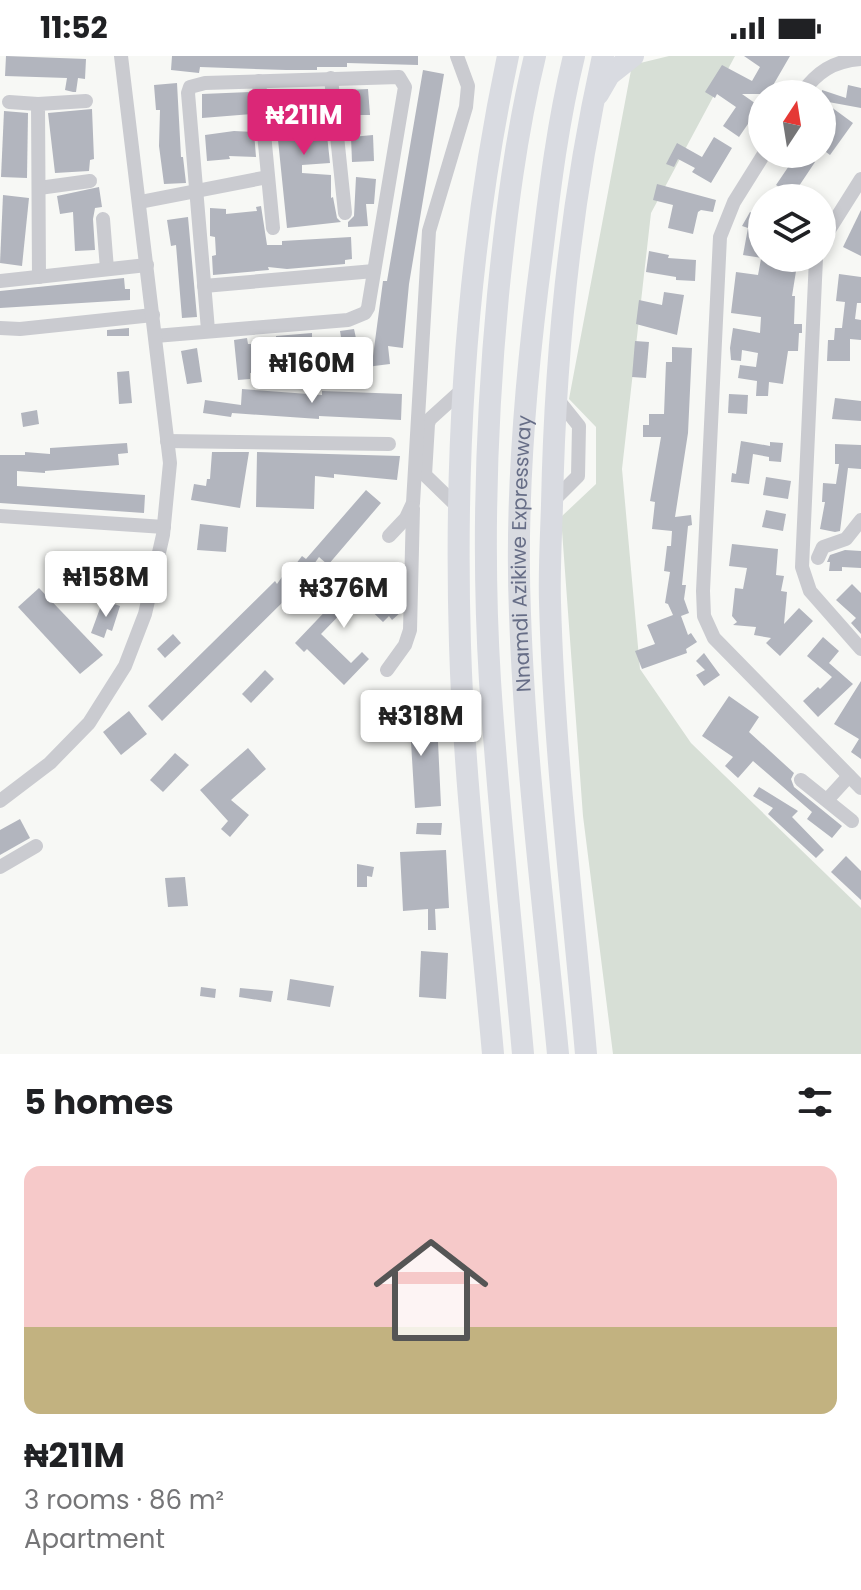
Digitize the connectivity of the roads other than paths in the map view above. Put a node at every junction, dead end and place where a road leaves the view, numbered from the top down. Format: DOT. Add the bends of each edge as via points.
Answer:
graph roads {
  1 [pos="121,56"];
  2 [pos="457,56"];
  3 [pos="497,56"];
  4 [pos="508,56"];
  5 [pos="535,56"];
  6 [pos="574,56"];
  7 [pos="603,56"];
  8 [pos="633,56"];
  9 [pos="861,59"];
  10 [pos="331,78"];
  11 [pos="811,80"];
  12 [pos="259,81"];
  13 [pos="503,81"];
  14 [pos="86,101"];
  15 [pos="9,102"];
  16 [pos="38,104"];
  17 [pos="592,106"];
  18 [pos="755,168"];
  19 [pos="268,177"];
  20 [pos="861,179"];
  21 [pos="90,181"];
  22 [pos="39,188"];
  23 [pos="196,191"];
  24 [pos="140,202"];
  25 [pos="345,213"];
  26 [pos="103,219"];
  27 [pos="836,219"];
  28 [pos="273,228"];
  29 [pos="147,265"];
  30 [pos="107,269"];
  31 [pos="374,271"];
  32 [pos="815,272"];
  33 [pos="39,277"];
  34 [pos="0,281"];
  35 [pos="204,286"];
  36 [pos="153,315"];
  37 [pos="0,328"];
  38 [pos="208,330"];
  39 [pos="155,336"];
  40 [pos="462,390"];
  41 [pos="555,396"];
  42 [pos="553,434"];
  43 [pos="167,441"];
  44 [pos="389,444"];
  45 [pos="552,502"];
  46 [pos="413,503"];
  47 [pos="459,508"];
  48 [pos="0,516"];
  49 [pos="861,520"];
  50 [pos="164,527"];
  51 [pos="389,536"];
  52 [pos="818,558"];
  53 [pos="459,589"];
  54 [pos="520,613"];
  55 [pos="861,649"];
  56 [pos="387,670"];
  57 [pos="490,679"];
  58 [pos="849,776"];
  59 [pos="801,780"];
  60 [pos="861,788"];
  61 [pos="827,800"];
  62 [pos="0,801"];
  63 [pos="852,821"];
  64 [pos="36,846"];
  65 [pos="0,867"];
  66 [pos="493,1054"];
  67 [pos="523,1054"];
  68 [pos="558,1054"];
  69 [pos="586,1054"];
  1 -- 24 [label="street"];
  2 -- 46 [label="street" via="468,86 466,107 429,231"];
  3 -- 13 [label="highway"];
  4 -- 13 [label="highway"];
  5 -- 57 [label="highway, Nnamdi Azikiwe Expressway" via="505,226 487,430"];
  6 -- 54 [label="highway, Nnamdi Azikiwe Expressway" via="555,152 525,392"];
  7 -- 17 [label="highway, Nnamdi Azikiwe Expressway"];
  8 -- 17 [label="highway" via="609,75"];
  9 -- 11 [label="street" via="844,60"];
  10 -- 12 [label="street"];
  10 -- 25 [label="street"];
  10 -- 31 [label="street" via="394,75 405,87"];
  12 -- 19 [label="street"];
  12 -- 23 [label="street" via="190,87"];
  13 -- 40 [label="highway" via="480,212"];
  14 -- 16 [label="street"];
  15 -- 16 [label="street"];
  16 -- 22 [label="street"];
  17 -- 41 [label="highway, Nnamdi Azikiwe Expressway" via="573,219"];
  18 -- 58 [label="street" via="720,237 704,616 714,638"];
  19 -- 23 [label="street"];
  19 -- 28 [label="street"];
  20 -- 27 [label="street"];
  21 -- 22 [label="street"];
  22 -- 33 [label="street"];
  23 -- 24 [label="street"];
  23 -- 35 [label="street"];
  24 -- 29 [label="street"];
  26 -- 30 [label="street"];
  29 -- 30 [label="street"];
  29 -- 36 [label="street"];
  30 -- 33 [label="street"];
  31 -- 35 [label="street"];
  31 -- 38 [label="street" via="368,308 359,317"];
  32 -- 55 [label="street" via="802,567 810,591"];
  33 -- 34 [label="street"];
  35 -- 38 [label="street"];
  36 -- 37 [label="street"];
  36 -- 39 [label="street"];
  38 -- 39 [label="street"];
  39 -- 43 [label="street"];
  40 -- 47 [label="highway"];
  40 -- 47 [label="street" via="428,424 425,475"];
  41 -- 42 [label="highway, Nnamdi Azikiwe Expressway"];
  41 -- 45 [label="street" via="578,423 579,451 578,476"];
  42 -- 45 [label="highway, Nnamdi Azikiwe Expressway"];
  42 -- 54 [label="highway"];
  43 -- 44 [label="street"];
  43 -- 50 [label="street"];
  45 -- 69 [label="highway, Nnamdi Azikiwe Expressway" via="550,601 558,737"];
  46 -- 51 [label="street"];
  46 -- 56 [label="street" via="410,630"];
  47 -- 53 [label="highway"];
  48 -- 50 [label="street"];
  49 -- 52 [label="street" via="846,539 823,547"];
  50 -- 62 [label="street" via="145,614 125,666 89,723 50,763"];
  53 -- 57 [label="highway"];
  53 -- 66 [label="highway" via="465,741"];
  54 -- 68 [label="highway, Nnamdi Azikiwe Expressway"];
  57 -- 67 [label="highway, Nnamdi Azikiwe Expressway"];
  58 -- 60 [label="street"];
  58 -- 61 [label="street"];
  59 -- 61 [label="street"];
  61 -- 63 [label="street"];
  64 -- 65 [label="street"];
}
